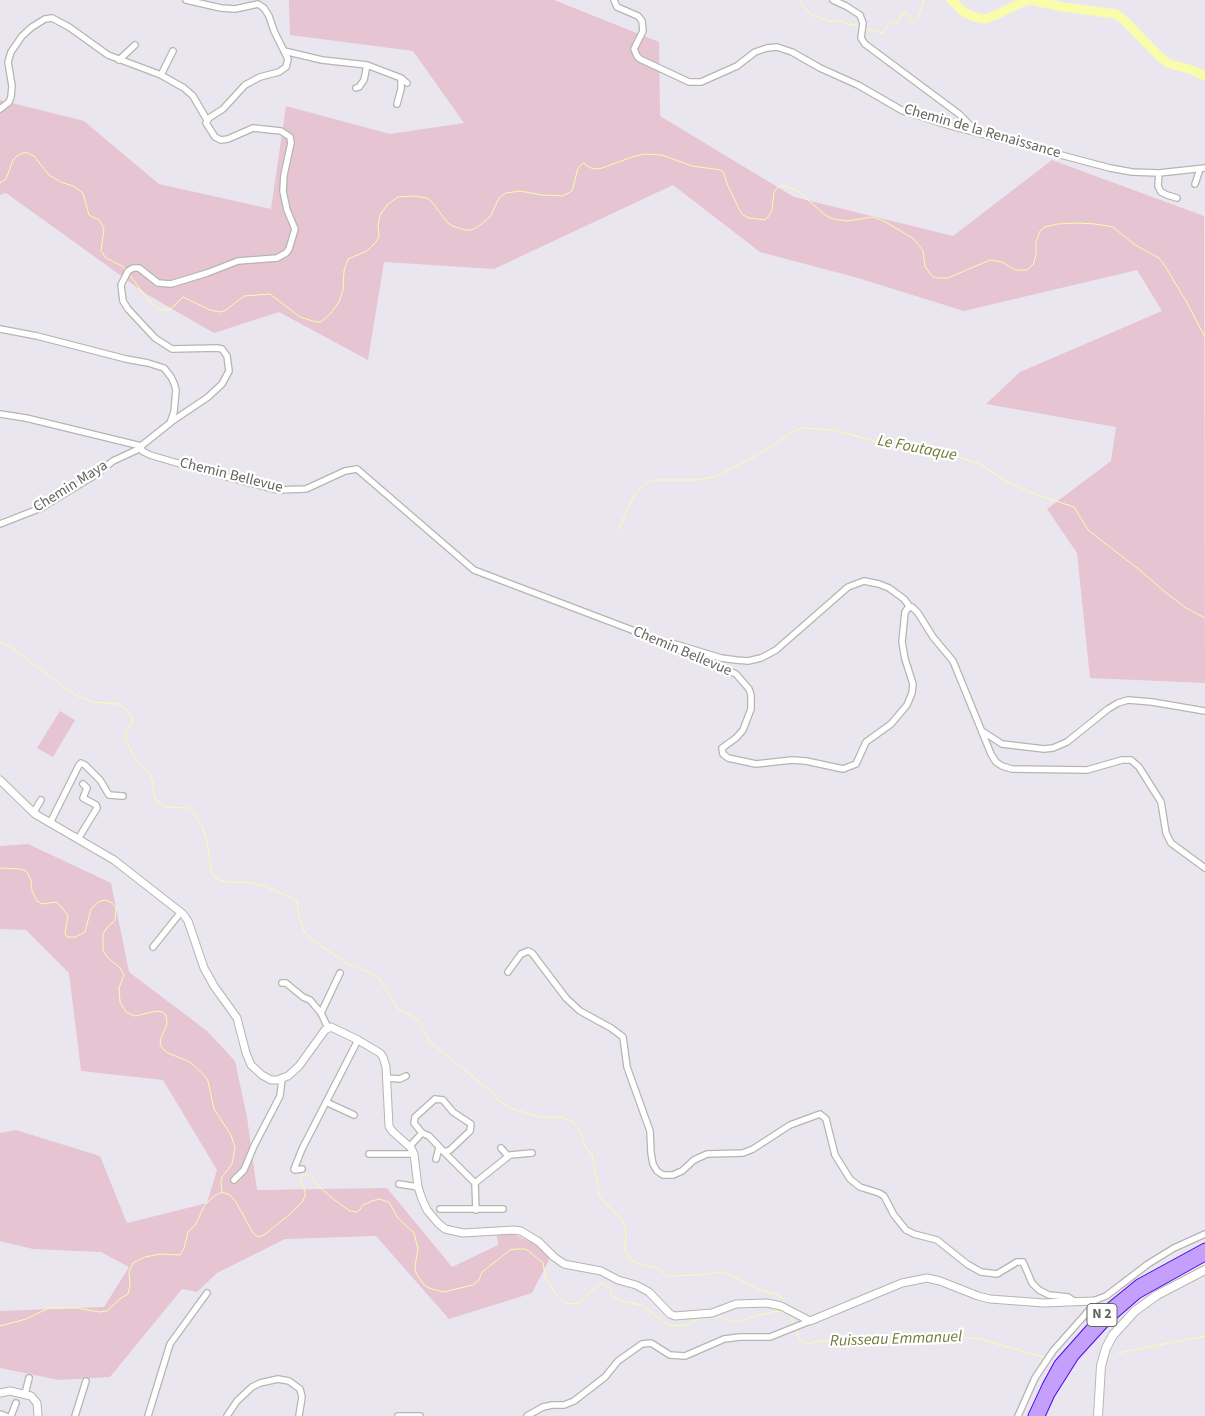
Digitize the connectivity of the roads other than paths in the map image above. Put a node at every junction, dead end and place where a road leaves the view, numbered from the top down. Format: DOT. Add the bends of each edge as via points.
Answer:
graph roads {
  1 [pos="186,0"];
  2 [pos="614,0"];
  3 [pos="833,0"];
  4 [pos="135,45"];
  5 [pos="173,50"];
  6 [pos="284,51"];
  7 [pos="119,60"];
  8 [pos="322,60"];
  9 [pos="367,66"];
  10 [pos="322,67"];
  11 [pos="161,75"];
  12 [pos="401,78"];
  13 [pos="407,83"];
  14 [pos="356,88"];
  15 [pos="397,104"];
  16 [pos="0,110"];
  17 [pos="207,120"];
  18 [pos="977,132"];
  19 [pos="1202,169"];
  20 [pos="1159,173"];
  21 [pos="1195,184"];
  22 [pos="1177,198"];
  23 [pos="0,329"];
  24 [pos="0,414"];
  25 [pos="170,423"];
  26 [pos="141,447"];
  27 [pos="0,524"];
  28 [pos="910,607"];
  29 [pos="646,636"];
  30 [pos="1205,711"];
  31 [pos="981,730"];
  32 [pos="83,784"];
  33 [pos="2,785"];
  34 [pos="122,796"];
  35 [pos="41,800"];
  36 [pos="35,814"];
  37 [pos="50,823"];
  38 [pos="78,839"];
  39 [pos="1205,868"];
  40 [pos="181,912"];
  41 [pos="153,947"];
  42 [pos="508,972"];
  43 [pos="340,973"];
  44 [pos="282,983"];
  45 [pos="321,1013"];
  46 [pos="328,1028"];
  47 [pos="358,1040"];
  48 [pos="406,1076"];
  49 [pos="386,1078"];
  50 [pos="282,1079"];
  51 [pos="326,1102"];
  52 [pos="354,1115"];
  53 [pos="422,1133"];
  54 [pos="410,1146"];
  55 [pos="501,1148"];
  56 [pos="441,1150"];
  57 [pos="532,1153"];
  58 [pos="368,1154"];
  59 [pos="414,1154"];
  60 [pos="508,1156"];
  61 [pos="436,1159"];
  62 [pos="302,1169"];
  63 [pos="234,1180"];
  64 [pos="399,1184"];
  65 [pos="475,1184"];
  66 [pos="418,1187"];
  67 [pos="440,1209"];
  68 [pos="503,1209"];
  69 [pos="476,1210"];
  70 [pos="1205,1234"];
  71 [pos="1205,1248"];
  72 [pos="1205,1256"];
  73 [pos="1205,1270"];
  74 [pos="207,1293"];
  75 [pos="1074,1301"];
  76 [pos="1092,1302"];
  77 [pos="810,1321"];
  78 [pos="29,1378"];
  79 [pos="86,1381"];
  80 [pos="0,1392"];
  81 [pos="25,1394"];
  82 [pos="16,1403"];
  83 [pos="0,1414"];
  84 [pos="6,1416"];
  85 [pos="12,1416"];
  86 [pos="38,1416"];
  87 [pos="75,1416"];
  88 [pos="148,1416"];
  89 [pos="227,1416"];
  90 [pos="299,1416"];
  91 [pos="398,1416"];
  92 [pos="420,1416"];
  93 [pos="527,1416"];
  94 [pos="1018,1416"];
  95 [pos="1033,1416"];
  96 [pos="1040,1416"];
  97 [pos="1098,1416"];
  1 -- 6 [label="street" via="235,9 260,5 267,12"];
  2 -- 18 [label="street, Chemin de la Renaissance" via="617,7 642,21 643,32 634,49 637,56 689,82 700,82 737,66 760,50 780,48 858,85 903,111"];
  3 -- 18 [label="street" via="860,15 863,23 861,38 865,44 959,114"];
  4 -- 7 [label="street"];
  5 -- 11 [label="street"];
  6 -- 8 [label="street"];
  6 -- 17 [label="street" via="288,62 284,69 245,85 223,109"];
  7 -- 11 [label="street"];
  7 -- 16 [label="street" via="58,20 45,20 32,26 11,52 8,62 11,98"];
  8 -- 9 [label="street"];
  8 -- 10 [label="street"];
  9 -- 12 [label="street"];
  9 -- 14 [label="street" via="364,80"];
  11 -- 17 [label="street" via="184,88"];
  12 -- 13 [label="street"];
  12 -- 15 [label="street"];
  17 -- 25 [label="street" via="210,132 221,140 253,128 290,137 283,191 295,231 289,249 279,257 238,261 171,284 158,283 139,268 128,271 121,285 123,301 155,338 172,348 222,349 229,362 226,379 218,389"];
  18 -- 20 [label="street, Chemin de la Renaissance" via="1110,168"];
  19 -- 20 [label="street, Chemin de la Renaissance"];
  19 -- 21 [label="street, Chemin de la Renaissance"];
  20 -- 22 [label="street" via="1161,192"];
  23 -- 25 [label="street" via="164,368 176,390"];
  24 -- 26 [label="street"];
  25 -- 26 [label="street" via="143,442"];
  26 -- 27 [label="street, Chemin Maya" via="41,508"];
  26 -- 29 [label="street, Chemin Bellevue" via="150,455 277,490 306,488 345,471 357,470 474,570"];
  28 -- 29 [label="street" via="904,599 880,584 870,581 856,583 841,592 776,650 748,661 721,658"];
  28 -- 29 [label="street, Chemin Bellevue" via="905,612 902,642 913,684 910,700 892,724 866,742 856,764 843,769 799,760 756,764 726,757 722,752 723,746 740,734 750,716 751,695 746,684 728,670"];
  28 -- 31 [label="street" via="918,613 953,661"];
  30 -- 31 [label="street" via="1128,700 1108,709 1067,742 1044,749 1002,744"];
  31 -- 39 [label="street" via="993,759 1007,768 1086,770 1127,759 1134,761 1161,802 1171,843"];
  32 -- 38 [label="street" via="87,788 83,798 96,808"];
  33 -- 36 [label="street"];
  34 -- 37 [label="street" via="109,795 100,780 81,763"];
  35 -- 36 [label="street"];
  36 -- 37 [label="street"];
  37 -- 38 [label="street"];
  38 -- 40 [label="street" via="114,860"];
  40 -- 41 [label="street"];
  40 -- 50 [label="street" via="188,921 208,976 237,1018 251,1066 270,1080"];
  42 -- 75 [label="street" via="521,954 532,953 580,1011 623,1037 627,1067 650,1131 653,1164 663,1175 682,1171 707,1154 743,1153 790,1125 820,1114 826,1119 835,1154 850,1179 860,1187 884,1196 906,1230 937,1240 981,1272 997,1274 1017,1262 1023,1262 1032,1283 1039,1290"];
  43 -- 45 [label="street"];
  44 -- 45 [label="street" via="310,1000"];
  45 -- 46 [label="street"];
  46 -- 47 [label="street" via="335,1028"];
  46 -- 50 [label="street" via="294,1072"];
  47 -- 49 [label="street" via="383,1057"];
  47 -- 51 [label="street"];
  48 -- 49 [label="street"];
  49 -- 54 [label="street" via="389,1126"];
  50 -- 63 [label="street" via="280,1096 244,1170"];
  51 -- 52 [label="street"];
  51 -- 62 [label="street" via="294,1169"];
  53 -- 54 [label="street"];
  53 -- 56 [label="street"];
  53 -- 56 [label="street" via="411,1121 438,1098 469,1121 470,1131 450,1150"];
  54 -- 59 [label="street"];
  55 -- 60 [label="street"];
  56 -- 61 [label="street"];
  56 -- 65 [label="street"];
  57 -- 60 [label="street"];
  58 -- 59 [label="street"];
  59 -- 66 [label="street"];
  60 -- 65 [label="street"];
  64 -- 66 [label="street"];
  65 -- 69 [label="street"];
  66 -- 77 [label="street" via="427,1210 445,1229 462,1233 521,1231 564,1264 601,1271 649,1292 670,1314 712,1313 736,1304 767,1303 781,1306"];
  67 -- 69 [label="street"];
  68 -- 69 [label="street"];
  70 -- 76 [label="street" via="1174,1248 1106,1296"];
  71 -- 95 [label="highway, N 2" via="1140,1284 1107,1310 1059,1364"];
  72 -- 96 [label="highway, N 2" via="1137,1294 1106,1320 1074,1356"];
  73 -- 97 [label="main road" via="1157,1295 1113,1335 1101,1366"];
  74 -- 88 [label="street" via="170,1344"];
  75 -- 76 [label="street"];
  75 -- 77 [label="street" via="1044,1303 990,1299 940,1281 918,1279"];
  76 -- 94 [label="street" via="1091,1308 1053,1351"];
  77 -- 93 [label="street" via="770,1337 724,1339 685,1356 670,1354 651,1343 642,1344 574,1400 564,1405 543,1407"];
  78 -- 81 [label="street"];
  79 -- 87 [label="street"];
  80 -- 81 [label="street"];
  81 -- 86 [label="street" via="37,1402"];
  82 -- 85 [label="street"];
  83 -- 84 [label="street"];
  89 -- 90 [label="street" via="252,1387 278,1379 289,1381 300,1389"];
  91 -- 92 [label="street"];
}
